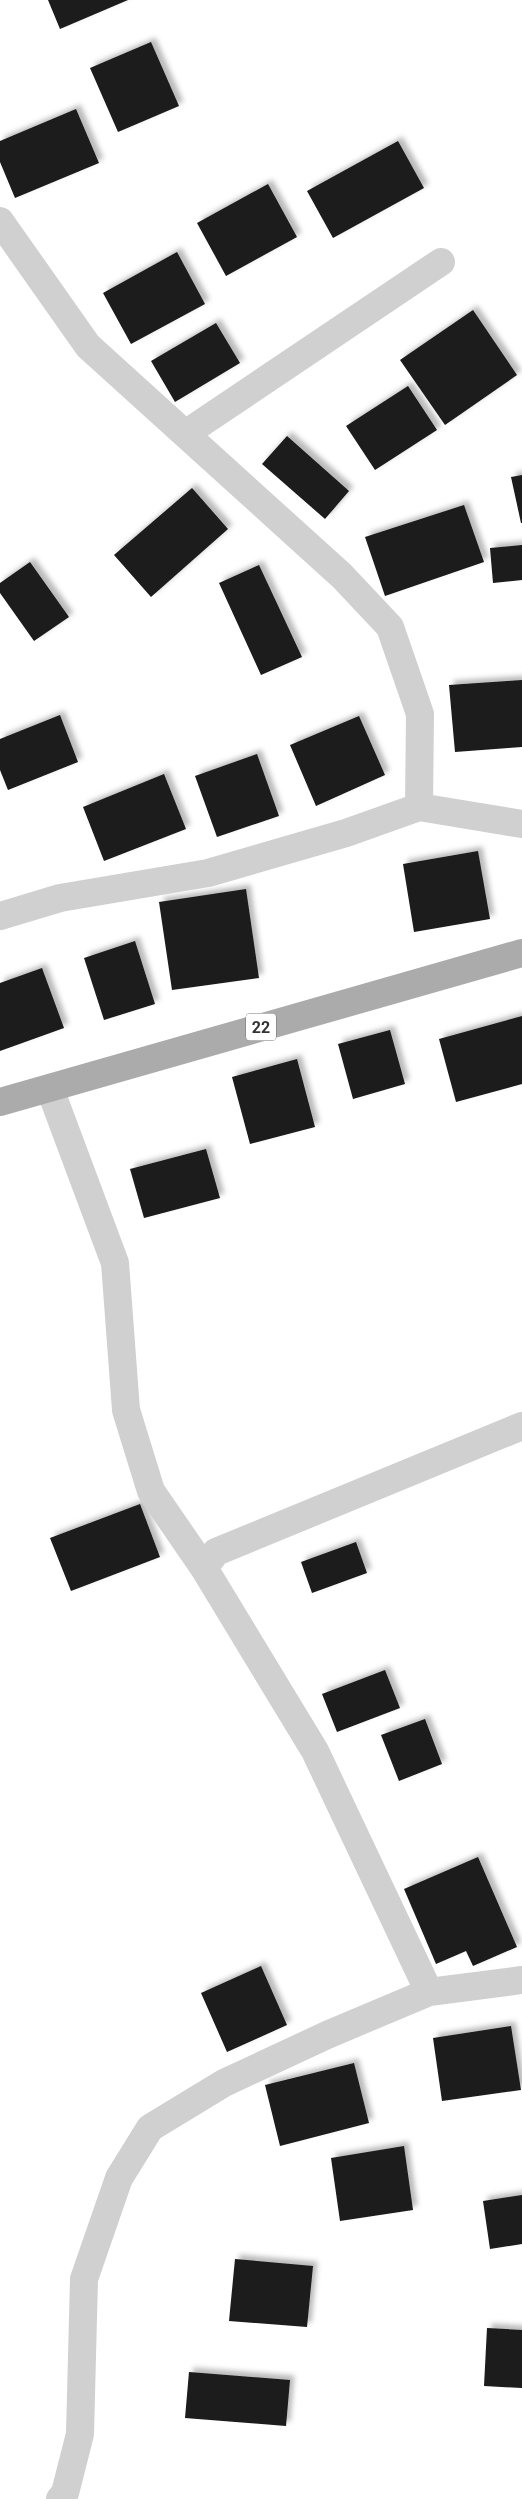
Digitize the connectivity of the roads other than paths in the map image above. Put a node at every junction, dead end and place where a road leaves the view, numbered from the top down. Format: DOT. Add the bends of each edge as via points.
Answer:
graph roads {
  1 [pos="0,221"];
  2 [pos="441,262"];
  3 [pos="185,434"];
  4 [pos="419,807"];
  5 [pos="522,824"];
  6 [pos="0,916"];
  7 [pos="522,953"];
  8 [pos="50,1089"];
  9 [pos="0,1102"];
  10 [pos="522,1426"];
  11 [pos="204,1568"];
  12 [pos="522,1980"];
  13 [pos="429,1992"];
  14 [pos="60,2499"];
  1 -- 3 [label="street" via="88,346"];
  2 -- 3 [label="street"];
  3 -- 4 [label="street" via="342,576 390,627 420,714"];
  4 -- 5 [label="street"];
  4 -- 6 [label="street" via="346,833 208,873 60,898"];
  7 -- 8 [label="main road, 22"];
  8 -- 9 [label="main road, 22"];
  8 -- 11 [label="street" via="115,1263 126,1410 151,1491"];
  10 -- 11 [label="street" via="216,1552"];
  11 -- 13 [label="street" via="315,1751"];
  12 -- 13 [label="street"];
  13 -- 14 [label="street" via="224,2083 150,2128 120,2178 84,2279 80,2434 65,2493"];
}
